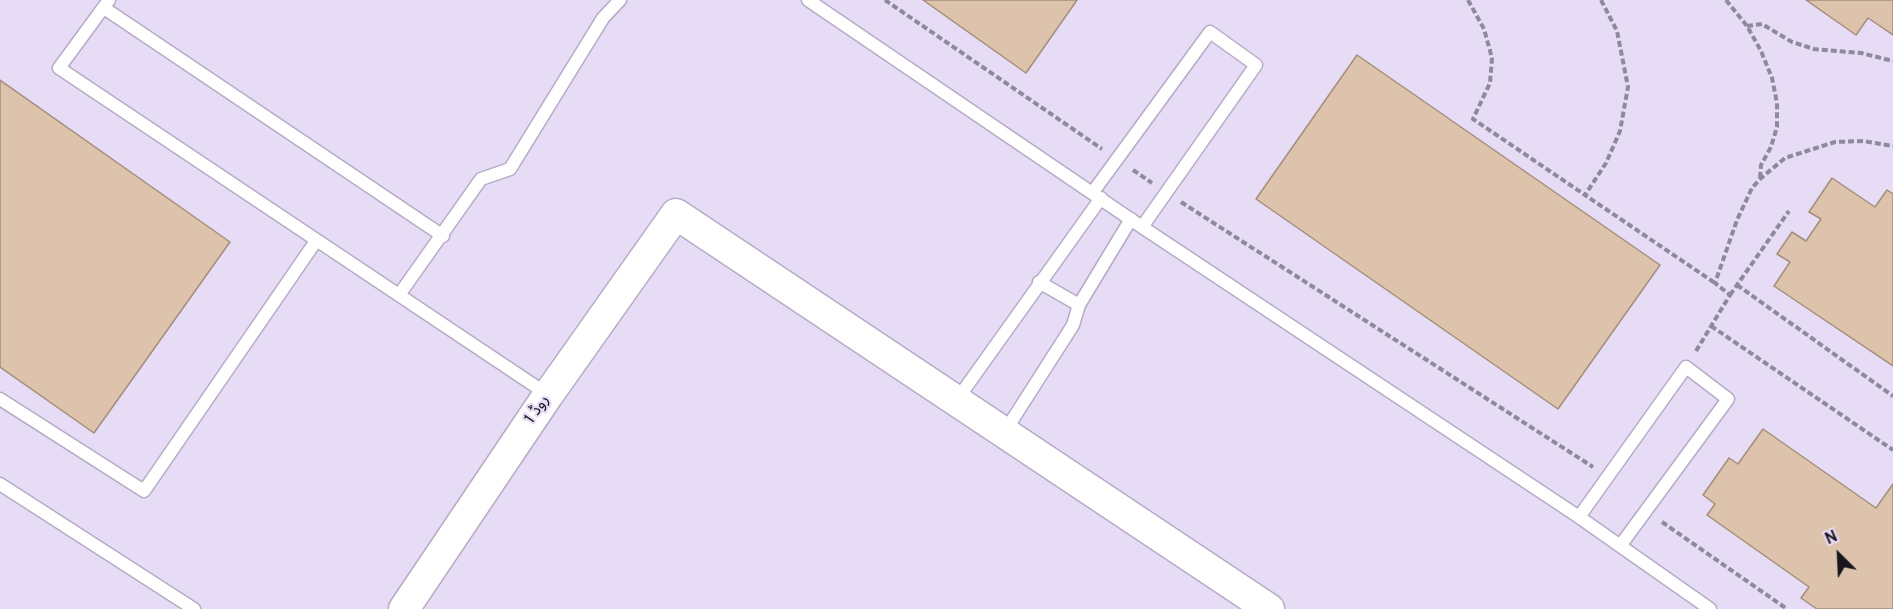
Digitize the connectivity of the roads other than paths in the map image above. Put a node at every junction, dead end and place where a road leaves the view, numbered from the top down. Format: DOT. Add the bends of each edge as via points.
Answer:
graph roads {
  1 [pos="620,0"];
  2 [pos="808,0"];
  3 [pos="107,4"];
  4 [pos="1097,195"];
  5 [pos="1131,219"];
  6 [pos="1142,227"];
  7 [pos="443,236"];
  8 [pos="316,241"];
  9 [pos="1040,282"];
  10 [pos="399,295"];
  11 [pos="1079,305"];
  12 [pos="548,395"];
  13 [pos="0,399"];
  14 [pos="956,402"];
  15 [pos="1003,434"];
  16 [pos="0,484"];
  17 [pos="1579,517"];
  18 [pos="1620,546"];
  19 [pos="194,609"];
  20 [pos="404,609"];
  21 [pos="1269,609"];
  22 [pos="1710,609"];
  1 -- 7 [label="lane" via="603,18 510,169 481,179"];
  2 -- 4 [label="lane"];
  3 -- 7 [label="lane"];
  3 -- 8 [label="lane" via="59,69"];
  4 -- 5 [label="lane"];
  4 -- 6 [label="lane" via="1118,159 1209,32 1256,65"];
  4 -- 9 [label="lane"];
  5 -- 6 [label="lane"];
  5 -- 11 [label="lane"];
  6 -- 17 [label="lane"];
  7 -- 10 [label="lane"];
  8 -- 10 [label="lane"];
  8 -- 13 [label="lane" via="144,491"];
  9 -- 11 [label="lane"];
  9 -- 14 [label="lane"];
  10 -- 12 [label="lane"];
  11 -- 15 [label="lane" via="1072,325"];
  12 -- 14 [label="street, روڈ 1" via="676,214"];
  12 -- 20 [label="street, روڈ 1"];
  14 -- 15 [label="street"];
  15 -- 21 [label="street"];
  16 -- 19 [label="lane"];
  17 -- 18 [label="lane"];
  17 -- 18 [label="lane" via="1686,367 1728,399"];
  18 -- 22 [label="lane"];
}
